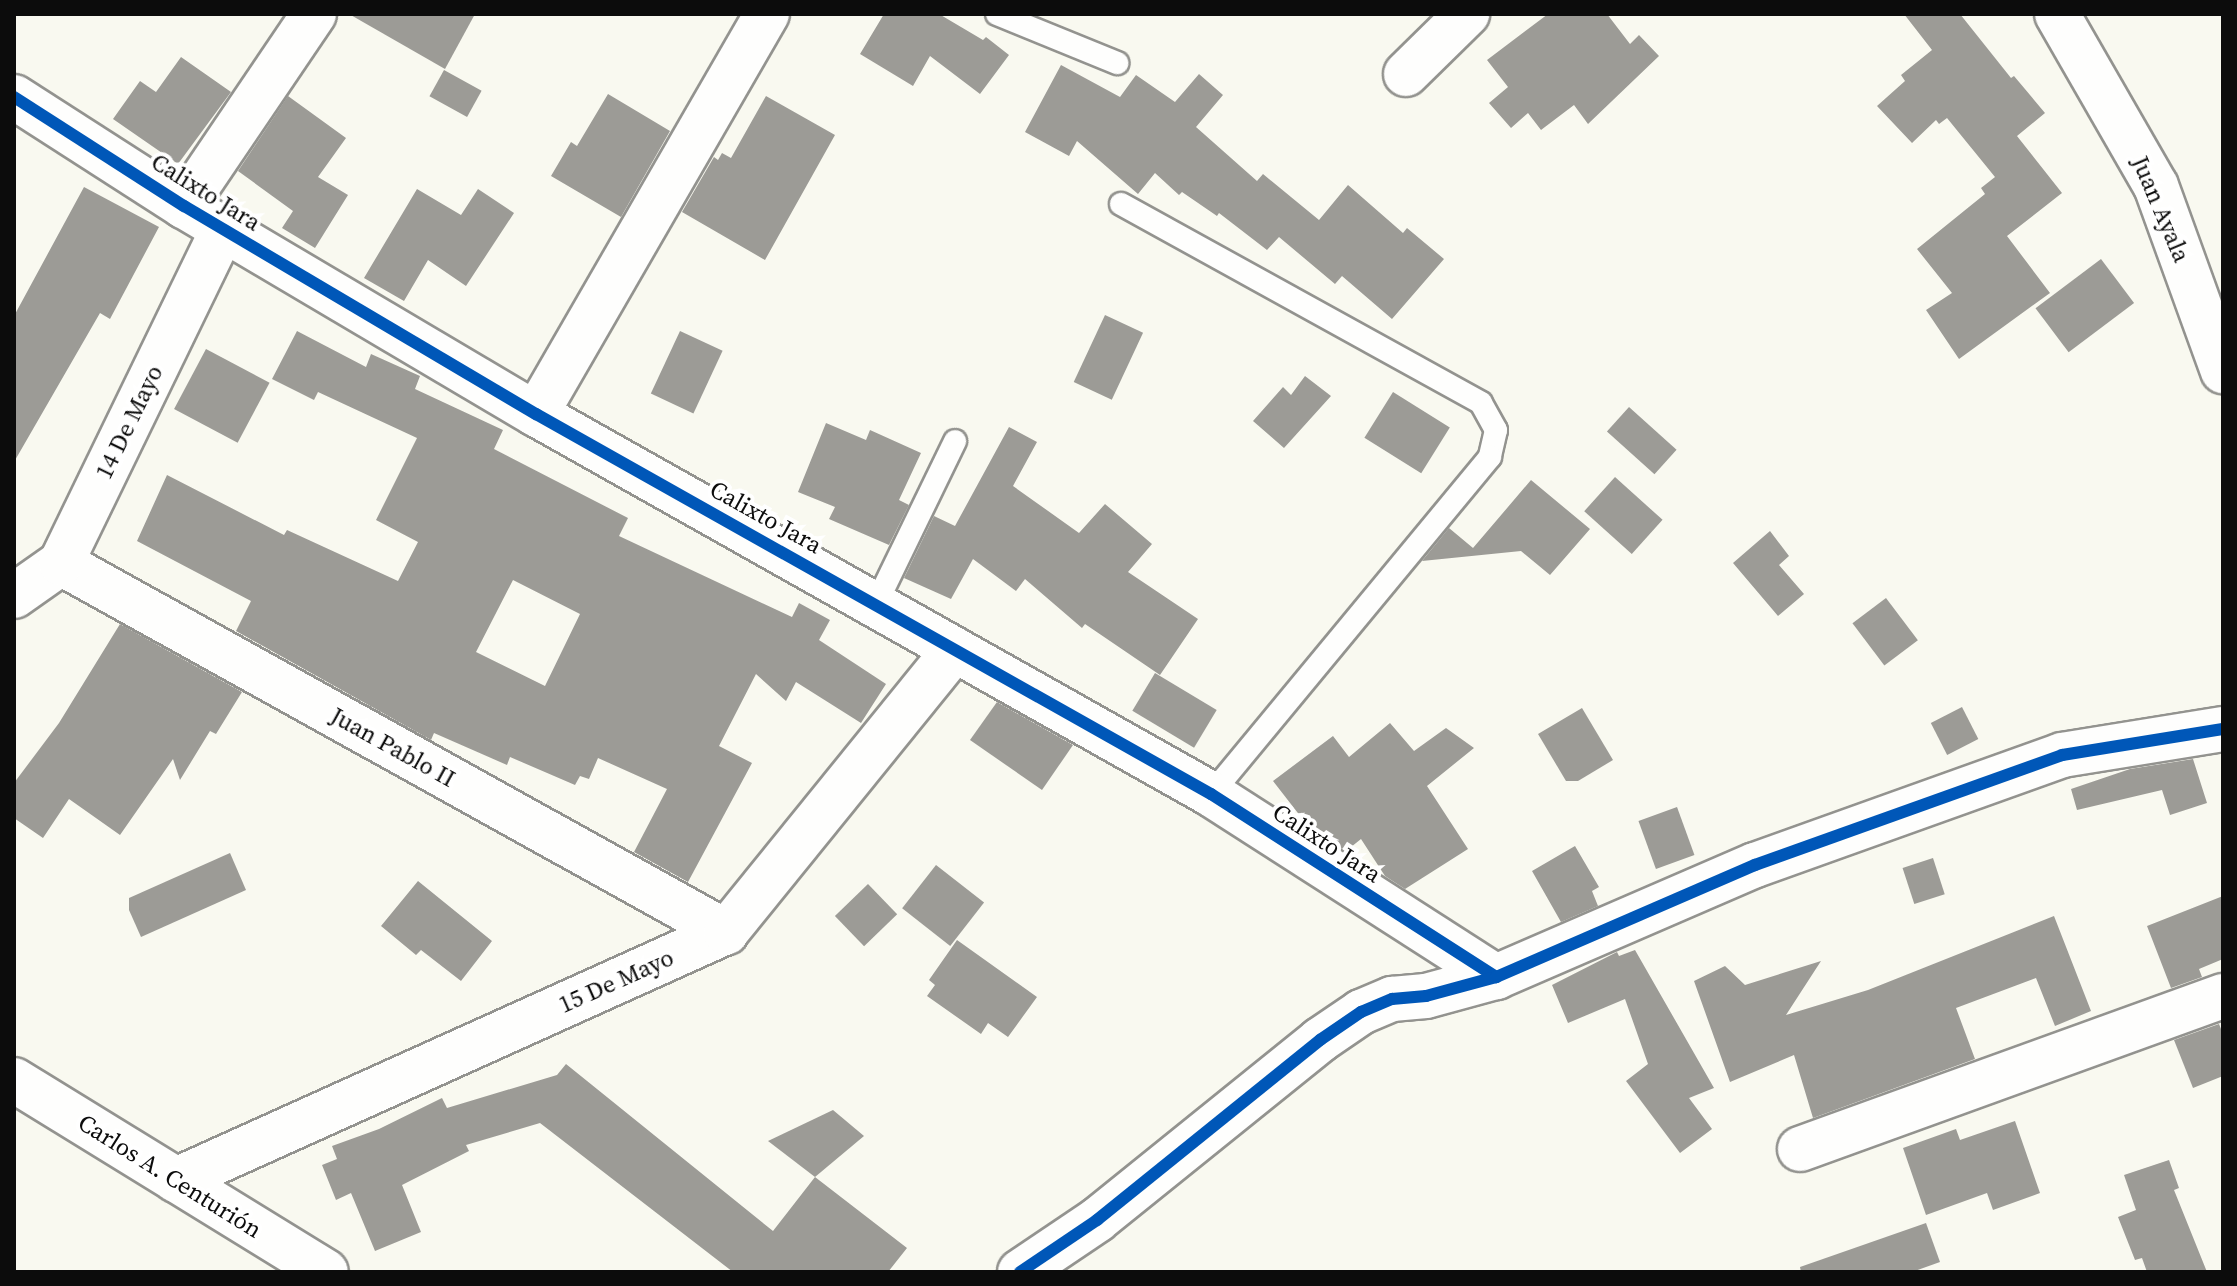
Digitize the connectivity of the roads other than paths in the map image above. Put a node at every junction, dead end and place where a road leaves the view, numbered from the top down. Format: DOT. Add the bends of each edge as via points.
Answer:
graph roads {
  1 [pos="314,14"];
  2 [pos="767,14"];
  3 [pos="997,14"];
  4 [pos="1467,14"];
  5 [pos="2061,15"];
  6 [pos="1117,63"];
  7 [pos="1406,74"];
  8 [pos="14,97"];
  9 [pos="1121,204"];
  10 [pos="184,206"];
  11 [pos="223,229"];
  12 [pos="2223,371"];
  13 [pos="536,414"];
  14 [pos="955,441"];
  15 [pos="61,563"];
  16 [pos="14,596"];
  17 [pos="876,604"];
  18 [pos="954,650"];
  19 [pos="2223,729"];
  20 [pos="1211,794"];
  21 [pos="726,932"];
  22 [pos="1496,977"];
  23 [pos="2223,996"];
  24 [pos="14,1080"];
  25 [pos="1800,1149"];
  26 [pos="176,1180"];
  27 [pos="326,1272"];
  28 [pos="1020,1272"];
  1 -- 10 [label="street"];
  2 -- 13 [label="street"];
  3 -- 6 [label="lane"];
  4 -- 7 [label="street"];
  5 -- 12 [label="street, Juan Ayala" via="2156,186"];
  8 -- 10 [label="street, Calixto Jara"];
  9 -- 20 [label="lane" via="1481,403 1496,430 1490,457"];
  10 -- 11 [label="street, Calixto Jara"];
  11 -- 13 [label="street, Calixto Jara"];
  11 -- 15 [label="street, 14 De Mayo"];
  13 -- 17 [label="street, Calixto Jara"];
  14 -- 17 [label="lane"];
  15 -- 16 [label="street, 14 De Mayo"];
  15 -- 21 [label="street, Juan Pablo II"];
  17 -- 18 [label="street, Calixto Jara"];
  18 -- 20 [label="street, Calixto Jara"];
  18 -- 21 [label="street, 15 De Mayo"];
  19 -- 22 [label="street" via="2062,755 1755,865"];
  20 -- 22 [label="street, Calixto Jara"];
  21 -- 26 [label="street, 15 De Mayo"];
  22 -- 28 [label="street" via="1426,996 1392,999 1361,1012 1097,1220"];
  23 -- 25 [label="street"];
  24 -- 26 [label="street, Carlos A. Centurión"];
  26 -- 27 [label="street, Carlos A. Centurión"];
}
